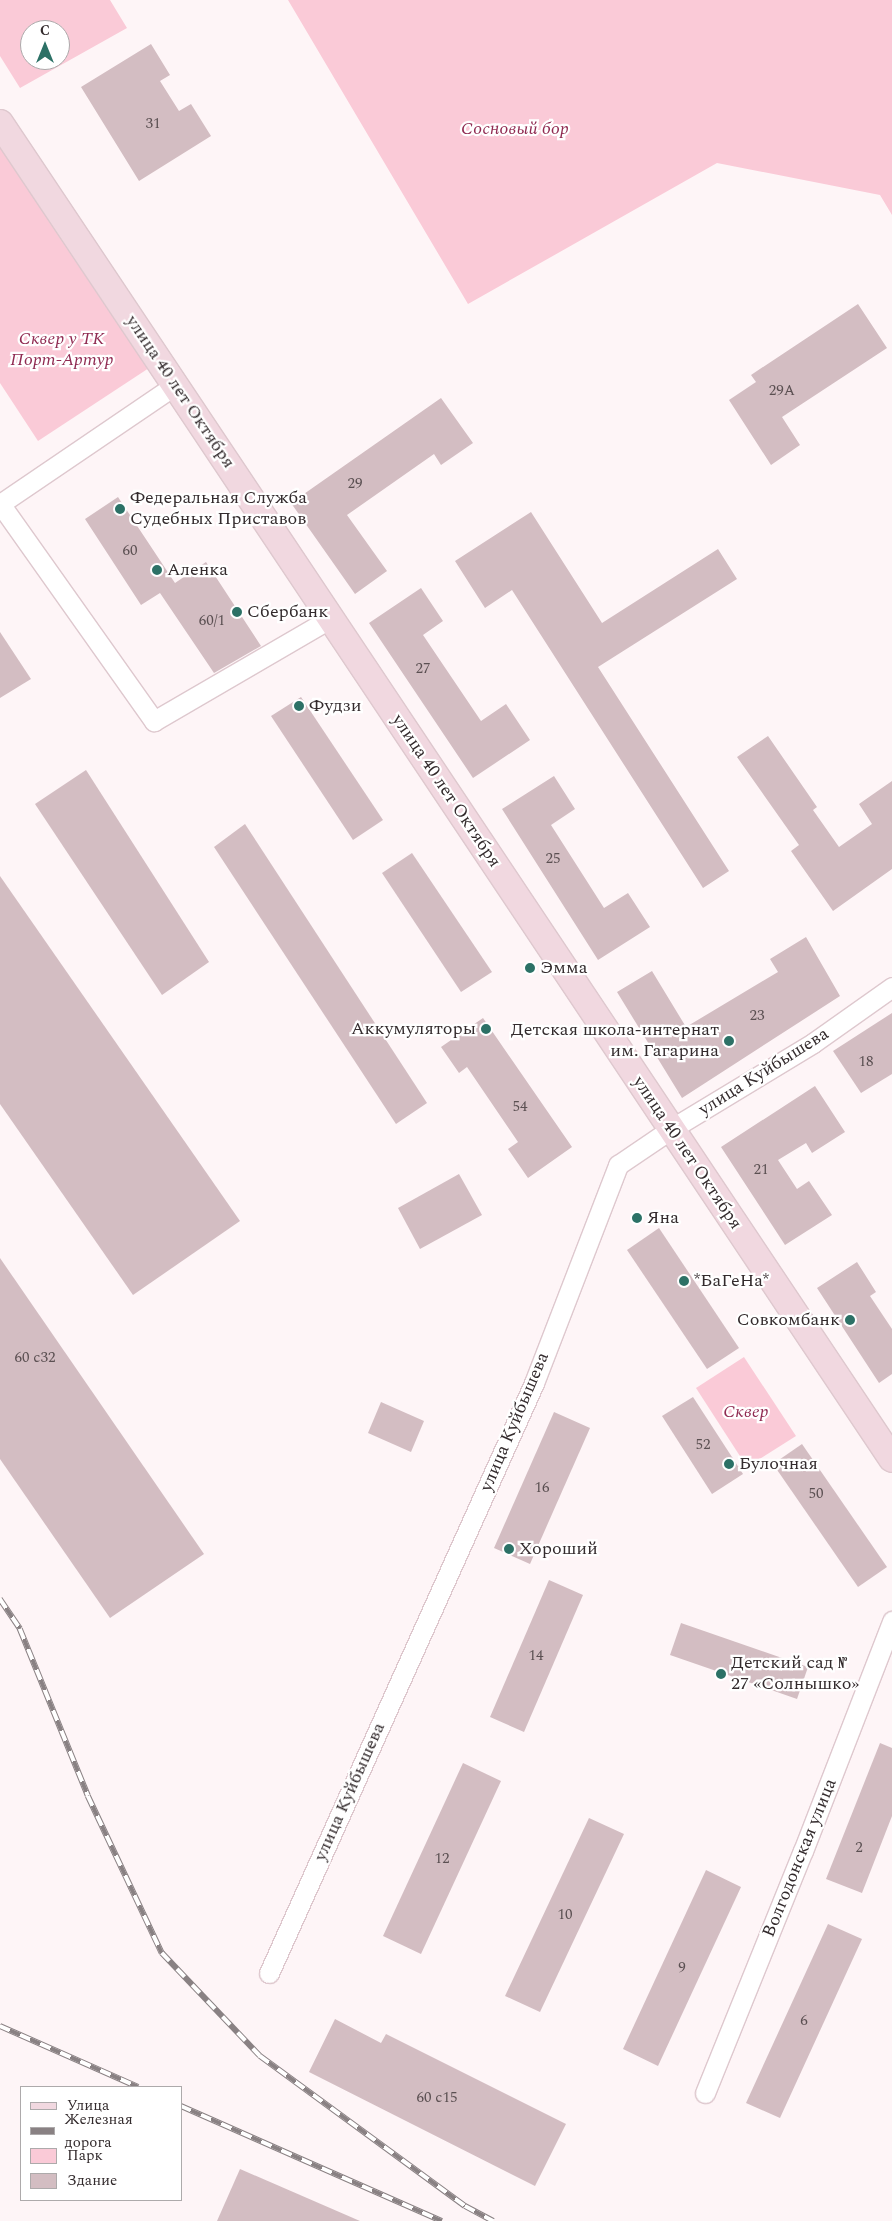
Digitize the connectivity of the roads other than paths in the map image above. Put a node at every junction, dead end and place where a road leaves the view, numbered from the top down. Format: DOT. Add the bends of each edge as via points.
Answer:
graph roads {
  1 [pos="0,123"];
  2 [pos="175,384"];
  3 [pos="0,504"];
  4 [pos="331,618"];
  5 [pos="892,987"];
  6 [pos="671,1129"];
  7 [pos="892,1459"];
  8 [pos="892,1621"];
  9 [pos="269,1974"];
  10 [pos="705,2093"];
  1 -- 2 [label="main road, улица 40 лет Октября"];
  2 -- 3 [label="street"];
  2 -- 4 [label="main road, улица 40 лет Октября"];
  3 -- 4 [label="street" via="154,720"];
  4 -- 6 [label="main road, улица 40 лет Октября"];
  5 -- 6 [label="street, улица Куйбышева" via="813,1043"];
  6 -- 7 [label="main road, улица 40 лет Октября"];
  6 -- 9 [label="street, улица Куйбышева" via="618,1165 534,1383"];
  8 -- 10 [label="street, Волгодонская улица"];
}
